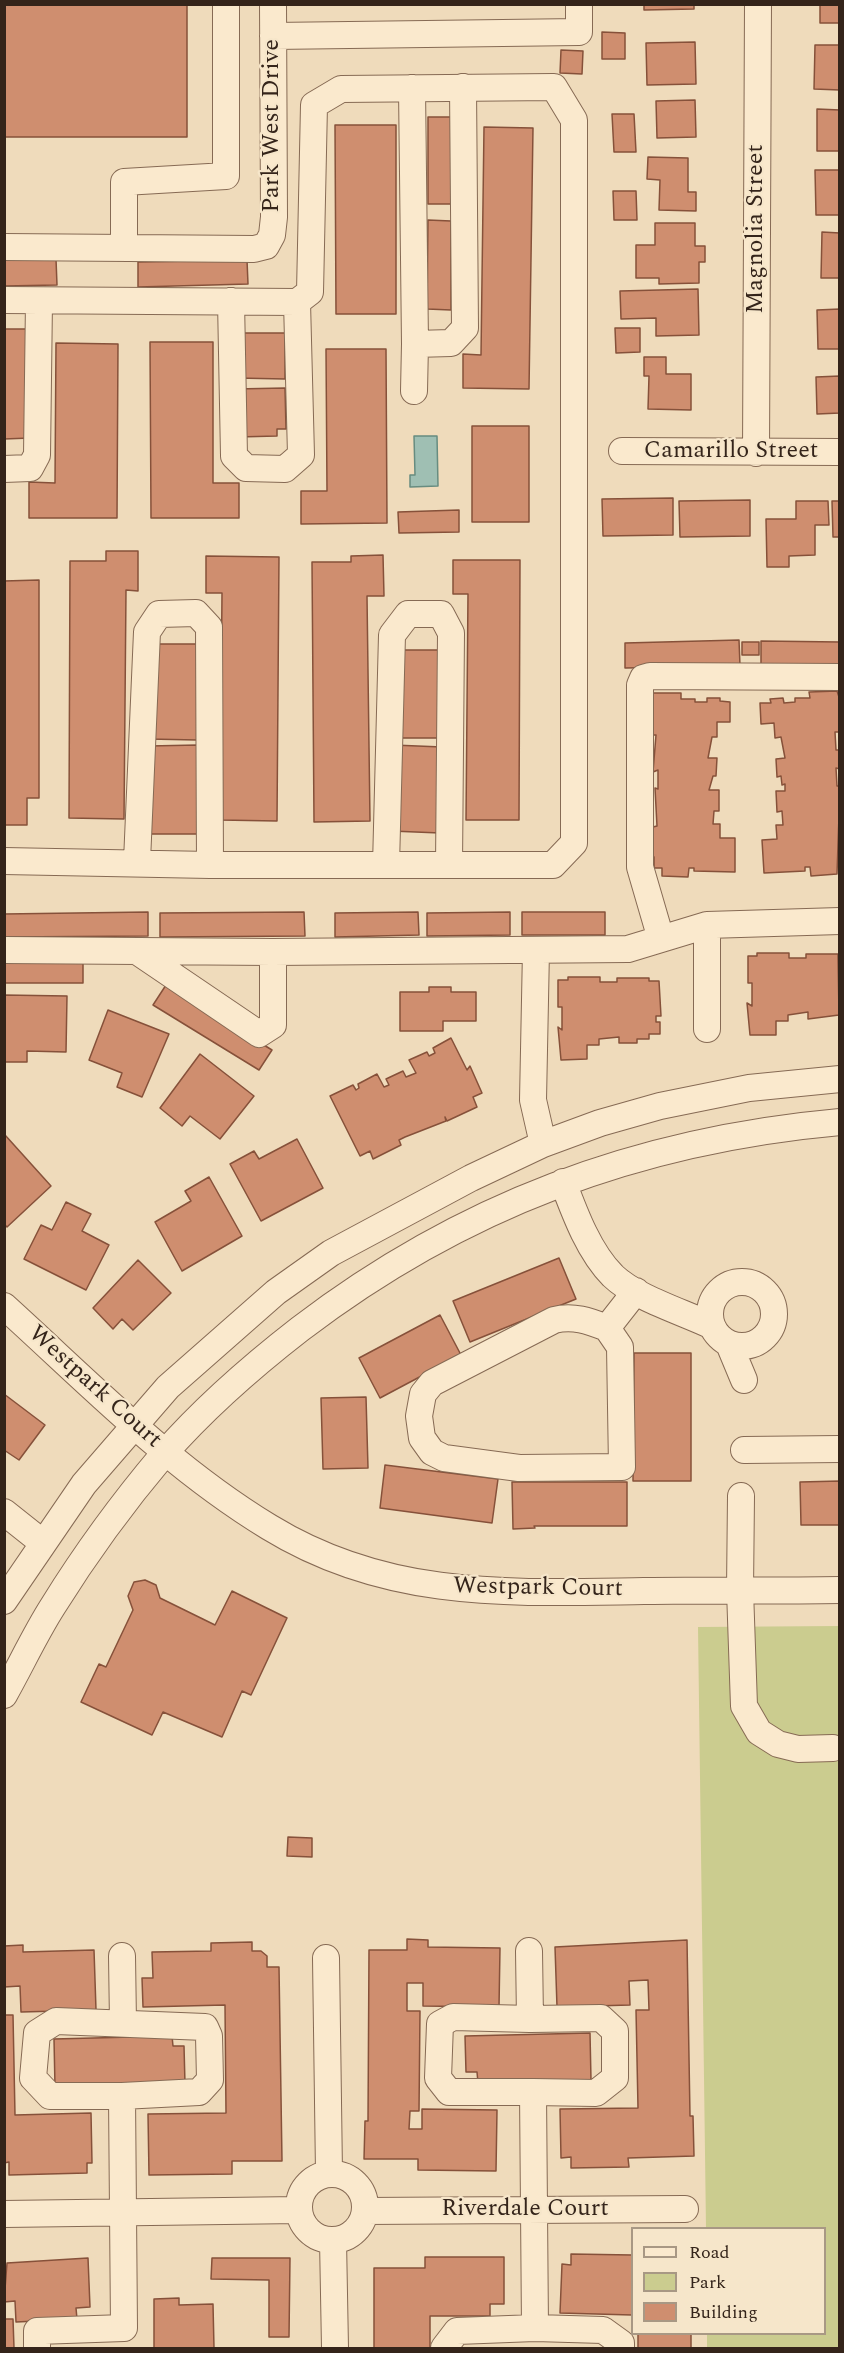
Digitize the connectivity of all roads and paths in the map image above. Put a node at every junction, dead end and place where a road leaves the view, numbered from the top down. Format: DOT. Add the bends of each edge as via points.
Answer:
graph roads {
  1 [pos="226,4"];
  2 [pos="273,4"];
  3 [pos="579,4"];
  4 [pos="758,4"];
  5 [pos="273,36"];
  6 [pos="463,87"];
  7 [pos="412,88"];
  8 [pos="4,247"];
  9 [pos="124,248"];
  10 [pos="4,300"];
  11 [pos="39,301"];
  12 [pos="231,301"];
  13 [pos="297,302"];
  14 [pos="415,344"];
  15 [pos="414,391"];
  16 [pos="622,451"];
  17 [pos="840,452"];
  18 [pos="756,453"];
  19 [pos="4,469"];
  20 [pos="840,677"];
  21 [pos="4,861"];
  22 [pos="137,861"];
  23 [pos="210,865"];
  24 [pos="386,865"];
  25 [pos="449,865"];
  26 [pos="840,921"];
  27 [pos="707,925"];
  28 [pos="661,939"];
  29 [pos="4,950"];
  30 [pos="536,950"];
  31 [pos="138,952"];
  32 [pos="273,952"];
  33 [pos="707,1029"];
  34 [pos="840,1079"];
  35 [pos="840,1122"];
  36 [pos="543,1144"];
  37 [pos="563,1182"];
  38 [pos="636,1291"];
  39 [pos="4,1306"];
  40 [pos="607,1328"];
  41 [pos="727,1329"];
  42 [pos="134,1424"];
  43 [pos="840,1449"];
  44 [pos="744,1450"];
  45 [pos="165,1453"];
  46 [pos="741,1496"];
  47 [pos="4,1512"];
  48 [pos="43,1543"];
  49 [pos="740,1590"];
  50 [pos="840,1590"];
  51 [pos="4,1600"];
  52 [pos="4,1695"];
  53 [pos="833,1748"];
  54 [pos="529,1951"];
  55 [pos="122,1956"];
  56 [pos="326,1958"];
  57 [pos="530,2019"];
  58 [pos="123,2022"];
  59 [pos="533,2092"];
  60 [pos="122,2097"];
  61 [pos="329,2173"];
  62 [pos="532,2209"];
  63 [pos="298,2210"];
  64 [pos="686,2210"];
  65 [pos="365,2211"];
  66 [pos="122,2212"];
  67 [pos="4,2214"];
  68 [pos="333,2240"];
  69 [pos="535,2328"];
  70 [pos="37,2349"];
  71 [pos="335,2349"];
  72 [pos="444,2349"];
  73 [pos="621,2349"];
  1 -- 9 [label="street" via="226,176 124,182"];
  2 -- 5 [label="street, Park West Drive"];
  3 -- 5 [label="street" via="579,32"];
  4 -- 18 [label="street, Magnolia Street"];
  5 -- 9 [label="street, Park West Drive" via="274,217 266,246"];
  6 -- 7 [label="street"];
  6 -- 14 [label="street" via="465,328 451,343"];
  6 -- 25 [label="street" via="554,87 574,120 574,843 553,865"];
  7 -- 13 [label="street" via="341,89 314,105 310,292"];
  7 -- 14 [label="street"];
  8 -- 9 [label="street"];
  10 -- 11 [label="street"];
  11 -- 12 [label="street"];
  11 -- 19 [label="street" via="37,455 30,468"];
  12 -- 13 [label="street"];
  12 -- 13 [label="street" via="234,456 246,468 285,469 301,455"];
  14 -- 15 [label="street"];
  16 -- 18 [label="street, Camarillo Street"];
  17 -- 18 [label="street, Camarillo Street"];
  20 -- 28 [label="street" via="643,678 640,867"];
  21 -- 22 [label="street"];
  22 -- 23 [label="street"];
  22 -- 23 [label="street" via="147,632 159,614 196,613 209,627"];
  23 -- 24 [label="street"];
  24 -- 25 [label="street"];
  24 -- 25 [label="street" via="392,635 408,614 441,614 451,633"];
  26 -- 27 [label="street"];
  27 -- 28 [label="street"];
  27 -- 33 [label="street"];
  28 -- 30 [label="street" via="628,949"];
  29 -- 31 [label="street"];
  30 -- 32 [label="street"];
  30 -- 36 [label="street" via="533,1100"];
  31 -- 32 [label="street"];
  31 -- 32 [label="street" via="259,1034 273,1025"];
  34 -- 36 [label="street" via="749,1088 660,1106"];
  35 -- 37 [label="street" via="736,1134 655,1153"];
  36 -- 42 [label="street" via="331,1253 276,1292 168,1387"];
  37 -- 38 [label="street" via="589,1242 613,1276"];
  37 -- 45 [label="street" via="461,1226 336,1302 255,1364"];
  38 -- 40 [label="street"];
  38 -- 41 [label="street"];
  39 -- 42 [label="street, Westpark Court"];
  40 -- 40 [label="street" via="620,1347 622,1467 519,1468 444,1458 432,1452 422,1438 419,1416 423,1394 432,1383 554,1320 586,1320"];
  42 -- 45 [label="street, Westpark Court"];
  42 -- 48 [label="street" via="84,1484"];
  43 -- 44 [label="street"];
  45 -- 49 [label="street, Westpark Court" via="270,1528 338,1561 417,1584 501,1593"];
  45 -- 52 [label="street" via="53,1606"];
  46 -- 49 [label="street"];
  47 -- 48 [label="street"];
  48 -- 51 [label="street"];
  49 -- 50 [label="street, Westpark Court"];
  49 -- 53 [label="street" via="742,1694 749,1718 759,1732 785,1746"];
  54 -- 57 [label="street"];
  55 -- 58 [label="street"];
  56 -- 61 [label="street"];
  57 -- 59 [label="street" via="600,2019 615,2031 615,2078 596,2093"];
  57 -- 59 [label="street" via="453,2017 440,2024 438,2078 449,2092"];
  58 -- 60 [label="street" via="205,2027 209,2036 210,2080 199,2092"];
  58 -- 60 [label="street" via="56,2021 37,2033 33,2078 50,2096"];
  59 -- 62 [label="street"];
  60 -- 66 [label="street"];
  61 -- 63 [label="street" via="310,2181 299,2199"];
  61 -- 65 [label="street" via="341,2174 359,2187"];
  62 -- 64 [label="street, Riverdale Court"];
  62 -- 65 [label="street, Riverdale Court"];
  62 -- 69 [label="street"];
  63 -- 66 [label="street"];
  63 -- 68 [label="street" via="314,2235"];
  65 -- 68 [label="street" via="352,2234"];
  66 -- 67 [label="street"];
  66 -- 70 [label="street" via="124,2328 37,2331"];
  68 -- 71 [label="street"];
  69 -- 72 [label="street" via="457,2331"];
  69 -- 73 [label="street" via="603,2331 621,2343"];
}
